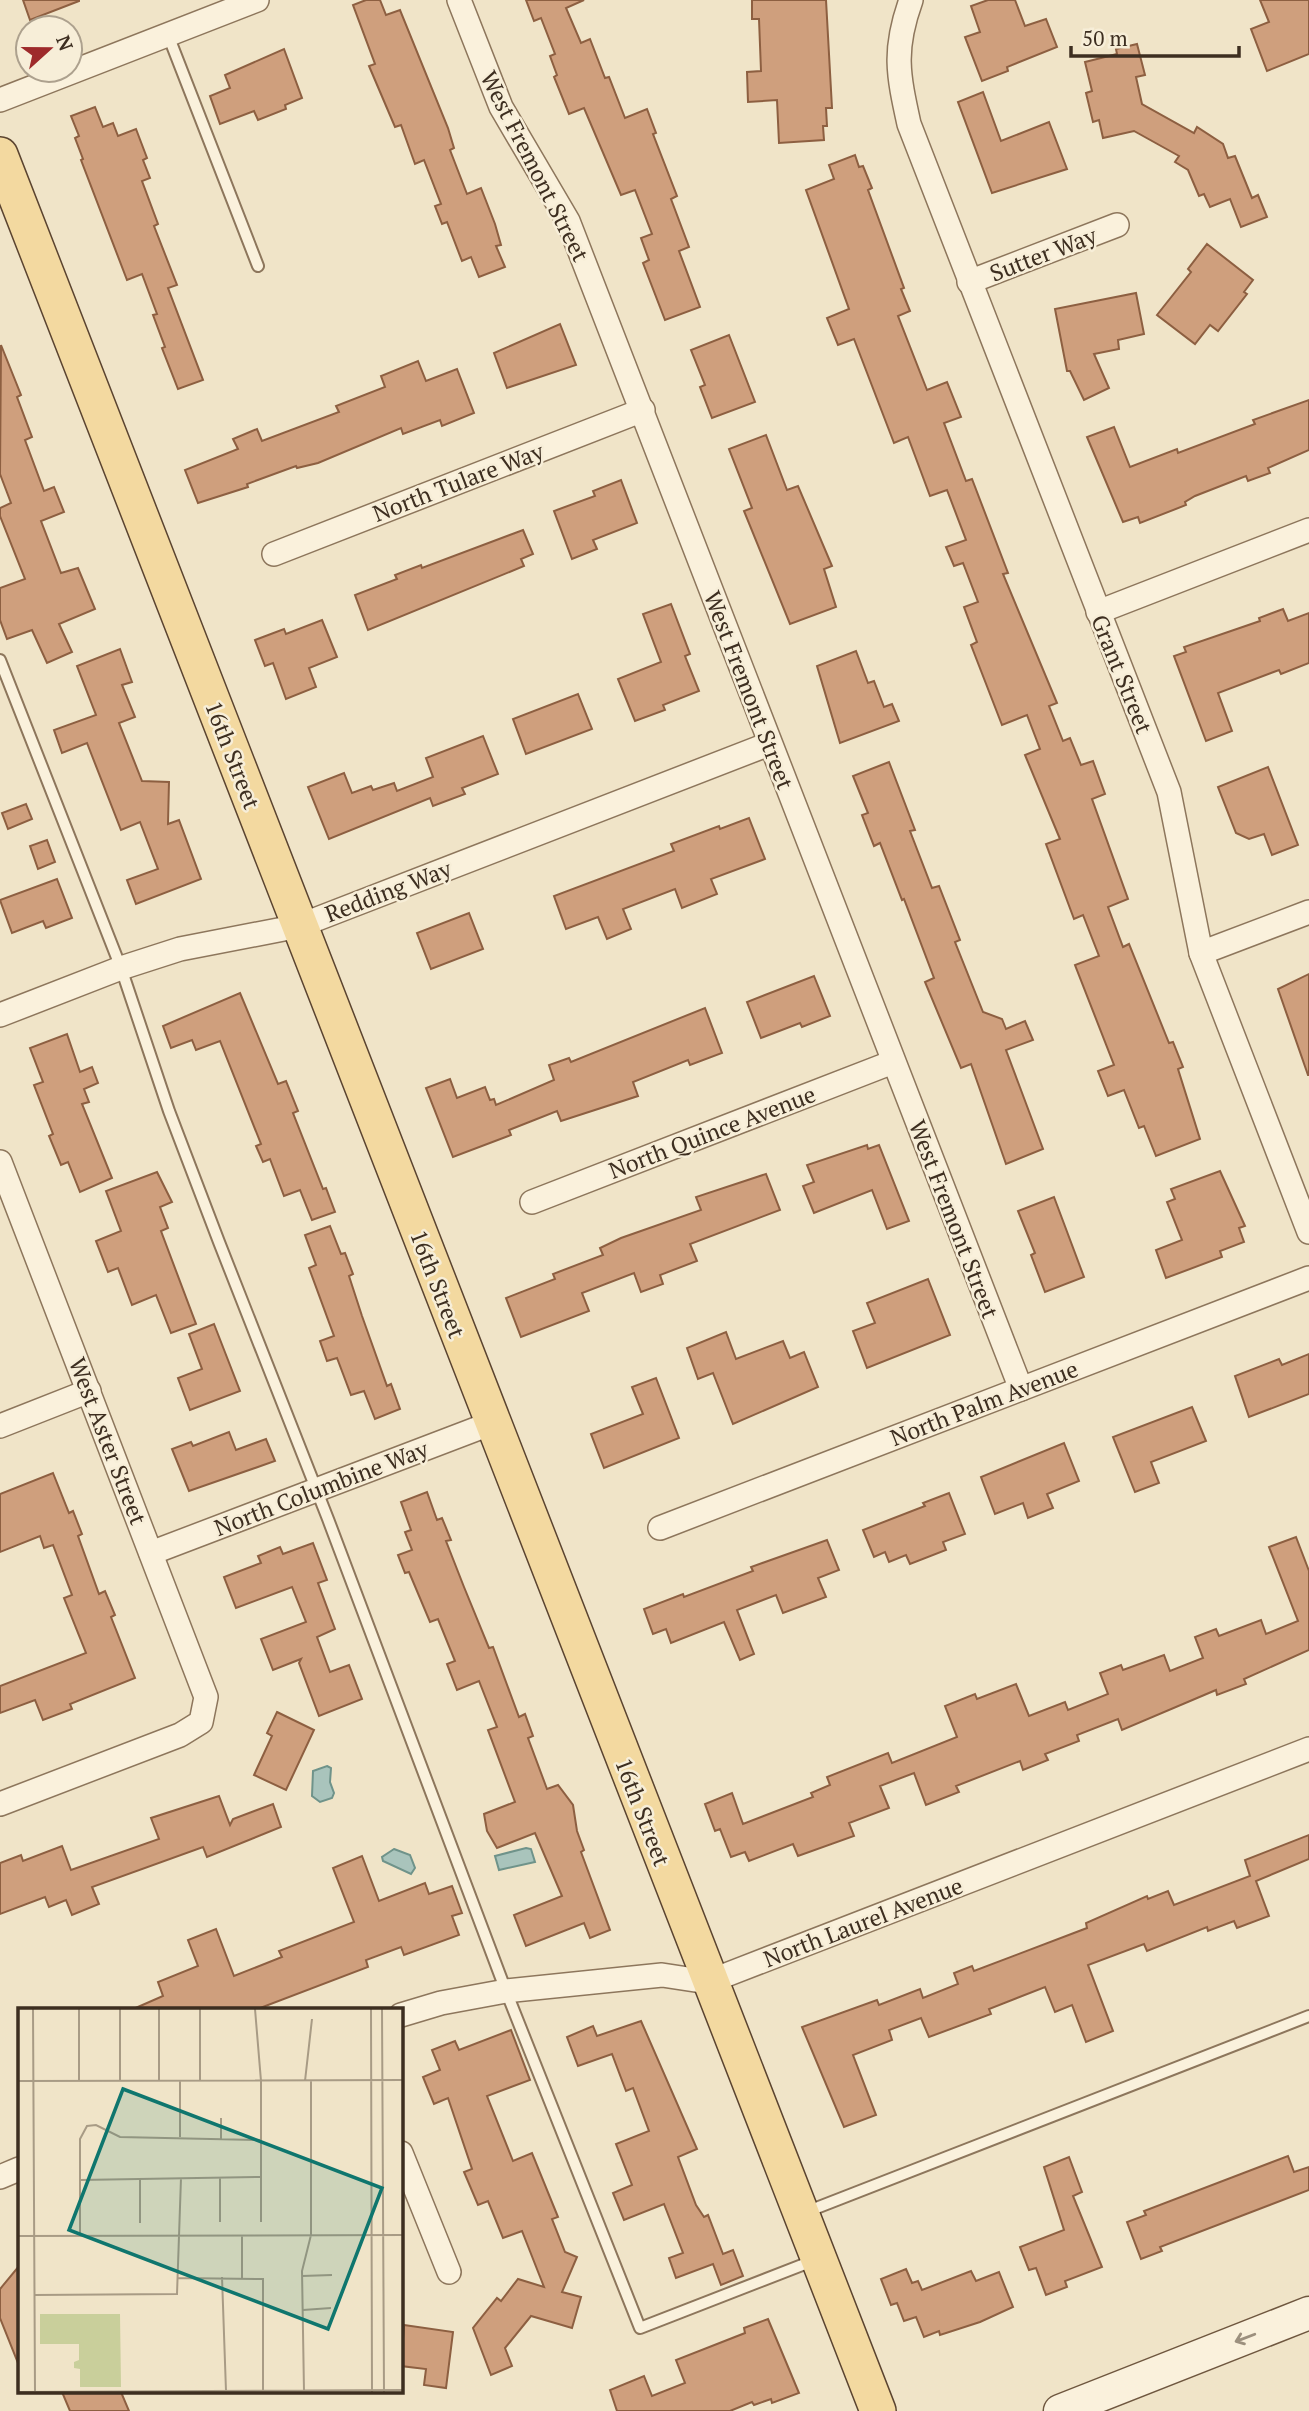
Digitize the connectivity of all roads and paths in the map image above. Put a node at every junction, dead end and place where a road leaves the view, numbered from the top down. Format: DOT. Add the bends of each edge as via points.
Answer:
graph roads {
  1 [pos="257,0"];
  2 [pos="459,0"];
  3 [pos="911,0"];
  4 [pos="167,35"];
  5 [pos="0,100"];
  6 [pos="0,155"];
  7 [pos="1118,225"];
  8 [pos="258,266"];
  9 [pos="969,282"];
  10 [pos="643,410"];
  11 [pos="1309,530"];
  12 [pos="274,554"];
  13 [pos="1098,612"];
  14 [pos="0,660"];
  15 [pos="769,744"];
  16 [pos="1309,912"];
  17 [pos="299,926"];
  18 [pos="1201,953"];
  19 [pos="121,968"];
  20 [pos="0,1015"];
  21 [pos="893,1062"];
  22 [pos="0,1162"];
  23 [pos="532,1202"];
  24 [pos="1309,1231"];
  25 [pos="1309,1278"];
  26 [pos="1021,1389"];
  27 [pos="89,1391"];
  28 [pos="492,1423"];
  29 [pos="0,1426"];
  30 [pos="317,1488"];
  31 [pos="660,1528"];
  32 [pos="151,1553"];
  33 [pos="1309,1749"];
  34 [pos="0,1804"];
  35 [pos="708,1982"];
  36 [pos="506,1991"];
  37 [pos="402,2015"];
  38 [pos="1309,2016"];
  39 [pos="402,2155"];
  40 [pos="18,2169"];
  41 [pos="0,2177"];
  42 [pos="800,2215"];
  43 [pos="818,2259"];
  44 [pos="449,2272"];
  45 [pos="1309,2313"];
  46 [pos="878,2411"];
  47 [pos="1060,2411"];
  1 -- 4 [label="street"];
  2 -- 10 [label="street, West Fremont Street" via="501,107 568,221"];
  3 -- 9 [label="street, Grant Street" via="902,24 897,68 909,124"];
  4 -- 5 [label="street"];
  4 -- 8 [label="lane"];
  6 -- 17 [label="main road, 16th Street"];
  7 -- 9 [label="street, Sutter Way"];
  9 -- 13 [label="street, Grant Street"];
  10 -- 12 [label="street, North Tulare Way"];
  10 -- 15 [label="street, West Fremont Street"];
  11 -- 13 [label="street"];
  13 -- 18 [label="street, Grant Street" via="1169,792"];
  14 -- 19 [label="lane"];
  15 -- 17 [label="street, Redding Way"];
  15 -- 21 [label="street, West Fremont Street"];
  16 -- 18 [label="street"];
  17 -- 19 [label="street, Redding Way" via="219,940"];
  17 -- 28 [label="main road, 16th Street"];
  18 -- 24 [label="street, Grant Street"];
  19 -- 20 [label="street, Redding Way"];
  19 -- 30 [label="lane" via="169,1111"];
  21 -- 23 [label="street, North Quince Avenue"];
  21 -- 26 [label="street, West Fremont Street"];
  22 -- 27 [label="street, West Aster Street"];
  25 -- 26 [label="street, North Palm Avenue"];
  26 -- 31 [label="street, North Palm Avenue"];
  27 -- 29 [label="street"];
  27 -- 32 [label="street, West Aster Street"];
  28 -- 30 [label="street, North Columbine Way"];
  28 -- 35 [label="main road, 16th Street"];
  30 -- 32 [label="street, North Columbine Way"];
  30 -- 36 [label="lane"];
  32 -- 34 [label="street, West Aster Street" via="206,1697 201,1722 180,1735"];
  33 -- 35 [label="street, North Laurel Avenue"];
  35 -- 36 [label="street, North Laurel Avenue" via="662,1975"];
  35 -- 42 [label="main road, 16th Street"];
  36 -- 37 [label="street, North Laurel Avenue"];
  36 -- 43 [label="lane" via="640,2328"];
  38 -- 42 [label="lane"];
  39 -- 44 [label="street"];
  40 -- 41 [label="street"];
  42 -- 43 [label="main road, 16th Street"];
  43 -- 46 [label="main road, 16th Street"];
  45 -- 47 [label="main road, one-way"];
}
